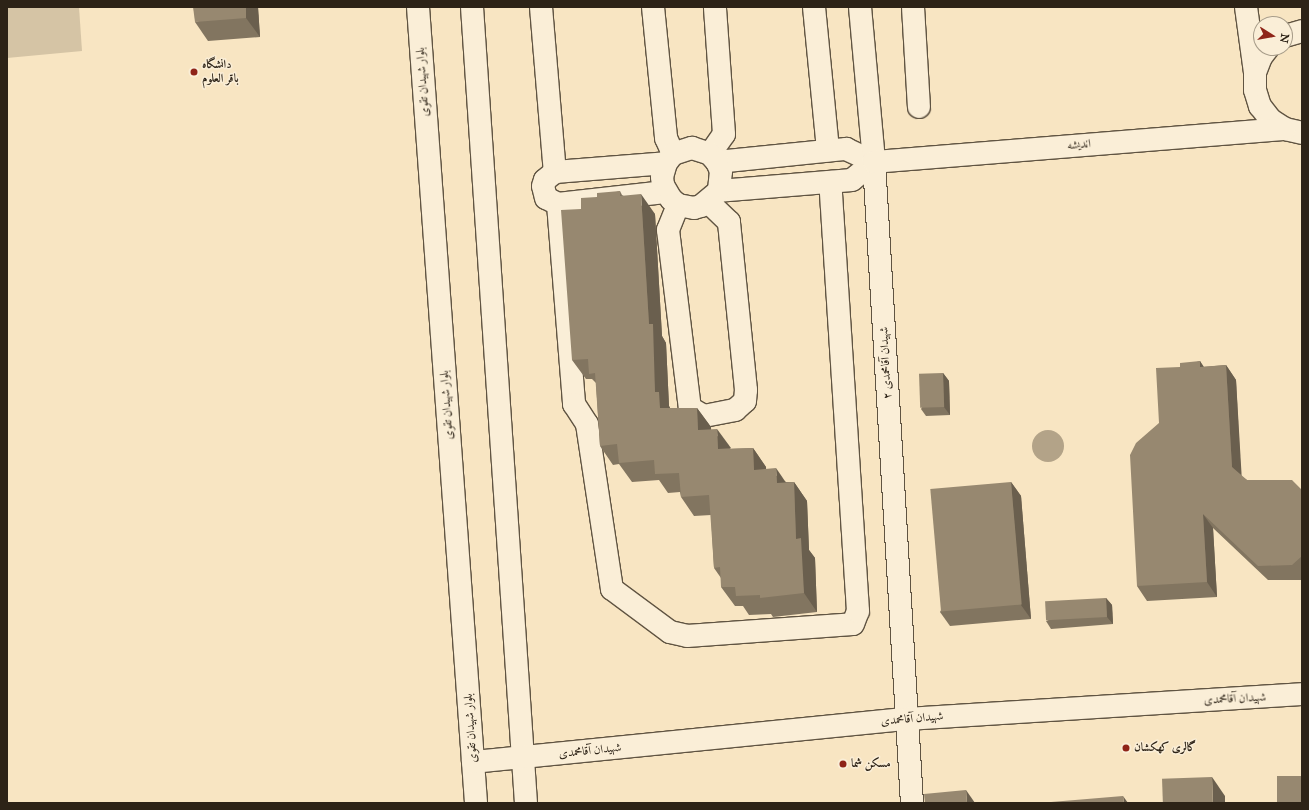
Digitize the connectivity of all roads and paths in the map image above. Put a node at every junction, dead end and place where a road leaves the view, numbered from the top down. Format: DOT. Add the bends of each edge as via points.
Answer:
graph roads {
  1 [pos="418,7"];
  2 [pos="472,7"];
  3 [pos="540,7"];
  4 [pos="653,7"];
  5 [pos="715,7"];
  6 [pos="814,7"];
  7 [pos="860,7"];
  8 [pos="913,7"];
  9 [pos="1246,7"];
  10 [pos="1262,56"];
  11 [pos="1255,73"];
  12 [pos="919,107"];
  13 [pos="1293,131"];
  14 [pos="828,150"];
  15 [pos="670,158"];
  16 [pos="713,158"];
  17 [pos="874,162"];
  18 [pos="555,172"];
  19 [pos="830,182"];
  20 [pos="714,197"];
  21 [pos="672,198"];
  22 [pos="558,204"];
  23 [pos="1302,694"];
  24 [pos="906,719"];
  25 [pos="523,758"];
  26 [pos="473,762"];
  27 [pos="476,803"];
  28 [pos="526,803"];
  29 [pos="912,803"];
  1 -- 26 [label="street, بلوار شهیدان تقوی"];
  2 -- 25 [label="street"];
  3 -- 18 [label="street"];
  4 -- 15 [label="street"];
  5 -- 16 [label="street" via="724,134"];
  6 -- 14 [label="street"];
  7 -- 17 [label="street, شهیدان آقامحمدی ۲"];
  8 -- 12 [label="street"];
  9 -- 11 [label="street"];
  10 -- 11 [label="street"];
  11 -- 13 [label="street" via="1255,90 1260,106 1270,120"];
  13 -- 17 [label="street, انديشه"];
  14 -- 16 [label="street"];
  14 -- 17 [label="street" via="846,149"];
  15 -- 16 [label="street" via="692,148"];
  15 -- 18 [label="street"];
  15 -- 21 [label="street" via="662,177"];
  16 -- 20 [label="street" via="721,182"];
  17 -- 19 [label="street" via="852,180"];
  17 -- 24 [label="street, شهیدان آقامحمدی ۲"];
  18 -- 22 [label="street" via="545,180 543,186 546,198"];
  19 -- 20 [label="street"];
  19 -- 22 [label="street" via="858,611 853,624 687,636 670,632 612,589 587,424 574,404"];
  20 -- 21 [label="street" via="694,208"];
  20 -- 21 [label="street" via="729,222 746,390 745,401 735,410 704,416 690,408 668,230"];
  21 -- 22 [label="street"];
  23 -- 24 [label="street, شهیدان آقامحمدی"];
  24 -- 25 [label="street, شهیدان آقامحمدی"];
  24 -- 29 [label="street, شهیدان آقامحمدی ۲"];
  25 -- 26 [label="street, شهیدان آقامحمدی"];
  25 -- 28 [label="street"];
  26 -- 27 [label="street, بلوار شهیدان تقوی"];
}
